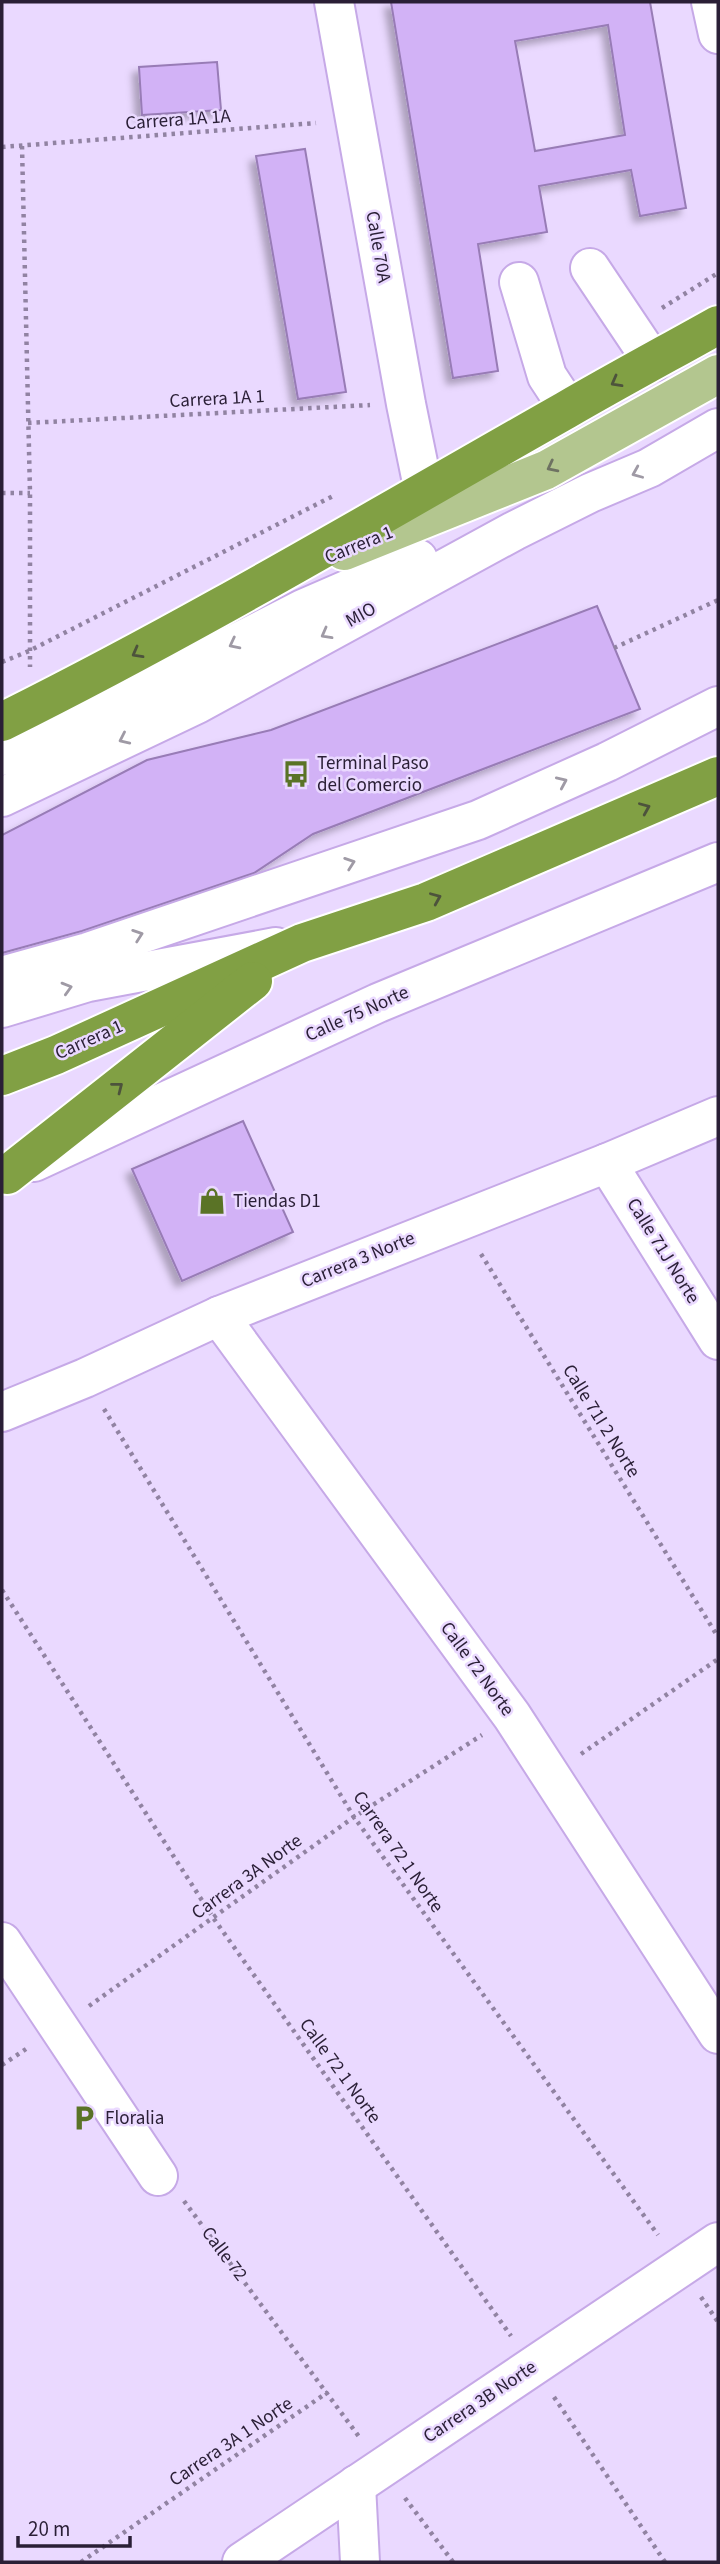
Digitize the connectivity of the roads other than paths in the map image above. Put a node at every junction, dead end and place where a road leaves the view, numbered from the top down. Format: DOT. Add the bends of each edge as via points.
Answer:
graph roads {
  1 [pos="334,2"];
  2 [pos="710,2"];
  3 [pos="718,34"];
  4 [pos="590,268"];
  5 [pos="519,282"];
  6 [pos="718,325"];
  7 [pos="653,362"];
  8 [pos="718,374"];
  9 [pos="568,408"];
  10 [pos="711,435"];
  11 [pos="424,492"];
  12 [pos="590,493"];
  13 [pos="261,585"];
  14 [pos="718,706"];
  15 [pos="27,721"];
  16 [pos="2,747"];
  17 [pos="2,756"];
  18 [pos="718,776"];
  19 [pos="2,797"];
  20 [pos="718,862"];
  21 [pos="302,943"];
  22 [pos="2,976"];
  23 [pos="2,1008"];
  24 [pos="2,1076"];
  25 [pos="718,1115"];
  26 [pos="607,1163"];
  27 [pos="4,1176"];
  28 [pos="219,1316"];
  29 [pos="718,1340"];
  30 [pos="2,1412"];
  31 [pos="2,1942"];
  32 [pos="718,2034"];
  33 [pos="158,2176"];
  34 [pos="718,2242"];
  35 [pos="369,2477"];
  36 [pos="242,2562"];
  37 [pos="360,2562"];
  1 -- 11 [label="street, Calle 70A"];
  2 -- 3 [label="street"];
  4 -- 7 [label="street"];
  5 -- 9 [label="street" via="547,376"];
  6 -- 7 [label="highway"];
  7 -- 9 [label="highway, one-way"];
  8 -- 13 [label="main road, Carrera 1, one-way" via="546,470"];
  9 -- 11 [label="highway"];
  10 -- 12 [label="street, MIO, one-way"];
  11 -- 13 [label="highway"];
  12 -- 15 [label="street, one-way" via="303,609 148,688"];
  12 -- 19 [label="street, MIO, one-way" via="197,704"];
  13 -- 15 [label="highway, Carrera 1, one-way" via="121,662"];
  22 -- 14 [label="street, one-way" via="88,952 478,820"];
  15 -- 16 [label="street"];
  15 -- 17 [label="street"];
  21 -- 18 [label="highway, Carrera 1, one-way" via="426,902"];
  20 -- 27 [label="street, Calle 75 Norte" via="378,1003"];
  23 -- 21 [label="street, one-way" via="88,982"];
  21 -- 24 [label="highway, Carrera 1"];
  27 -- 21 [label="highway, one-way"];
  25 -- 26 [label="street, Carrera 3 Norte"];
  26 -- 28 [label="street, Carrera 3 Norte"];
  26 -- 29 [label="street, Calle 71J Norte"];
  28 -- 30 [label="street, Carrera 3 Norte"];
  28 -- 32 [label="street, Calle 72 Norte" via="512,1716"];
  31 -- 33 [label="street"];
  34 -- 35 [label="street, Carrera 3B Norte"];
  35 -- 36 [label="street, Carrera 3B Norte"];
  35 -- 37 [label="street"];
}
